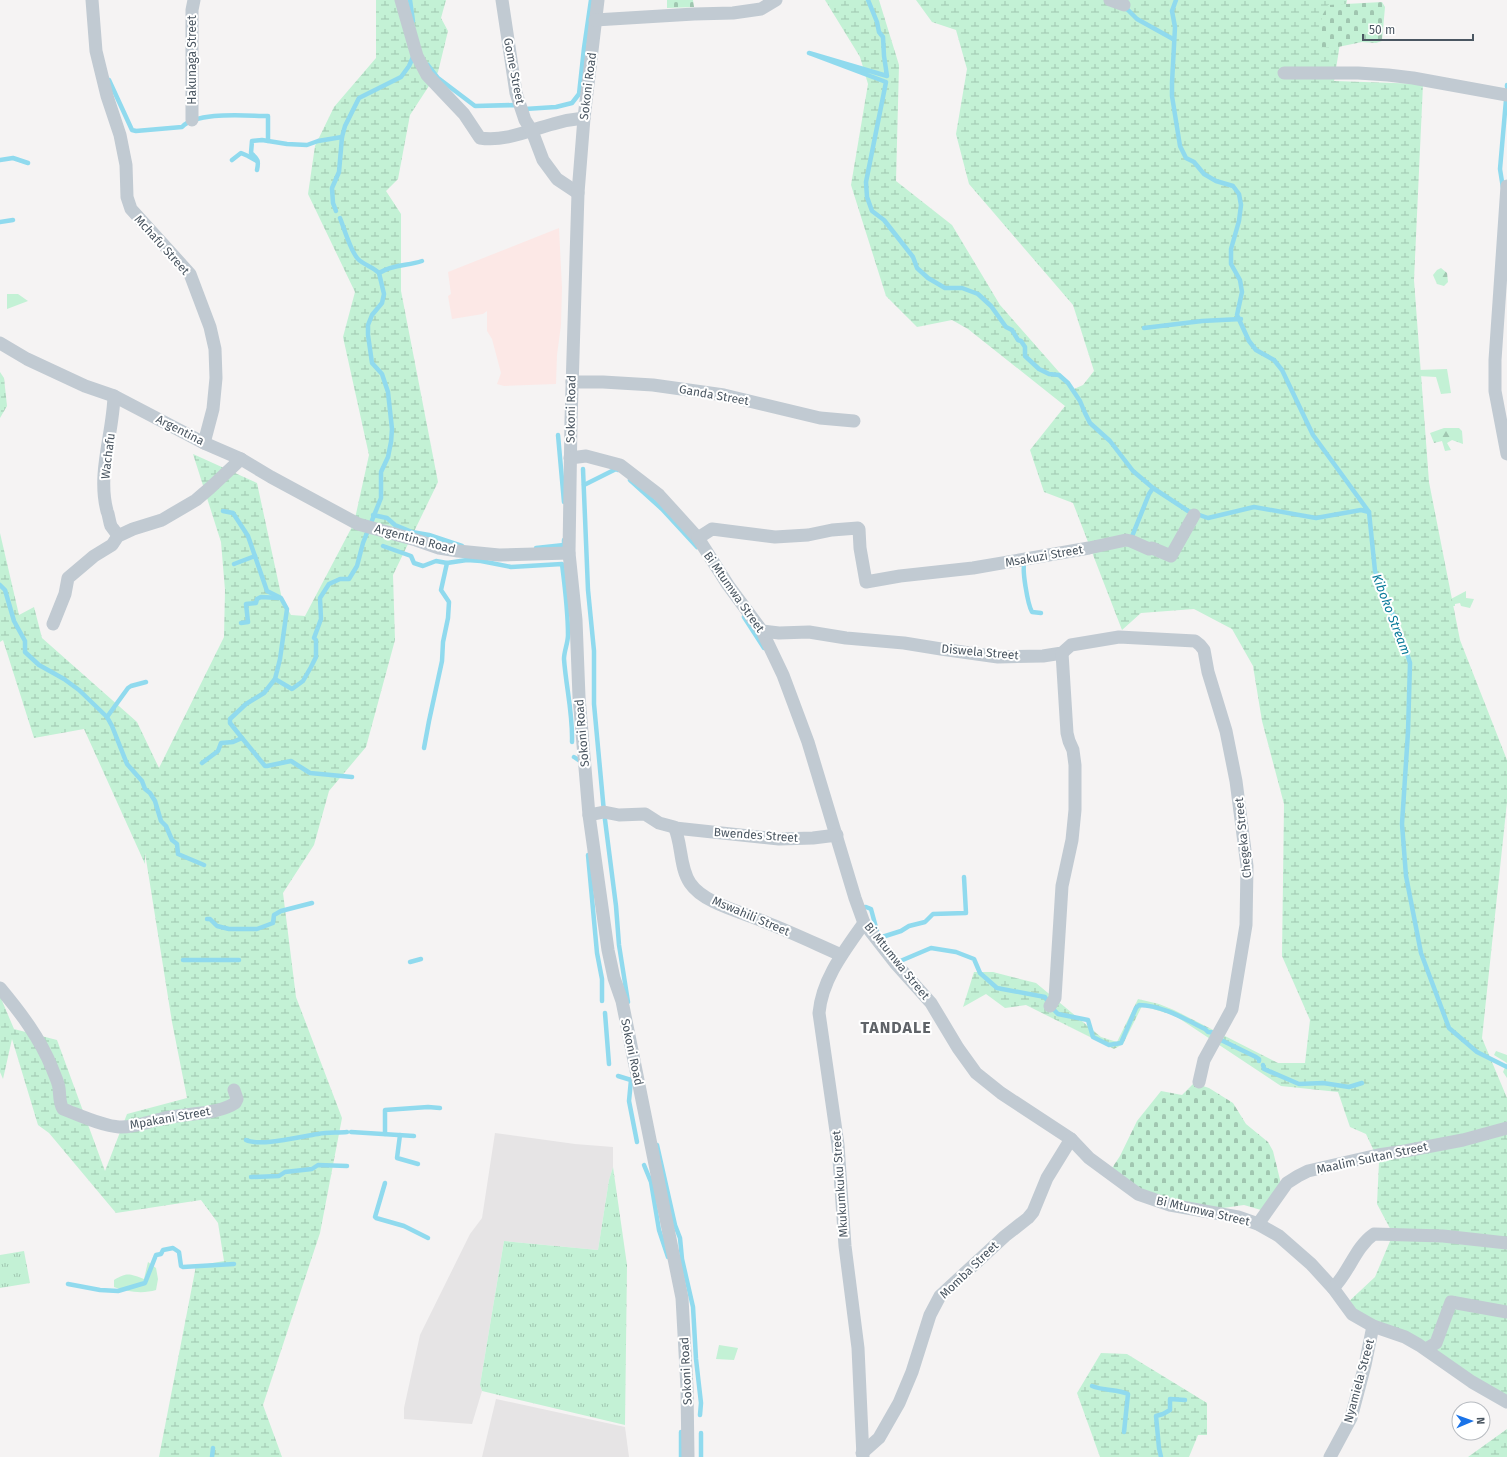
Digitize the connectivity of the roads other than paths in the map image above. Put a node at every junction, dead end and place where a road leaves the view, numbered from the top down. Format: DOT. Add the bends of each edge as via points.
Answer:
graph roads {
  1 [pos="92,0"];
  2 [pos="194,0"];
  3 [pos="401,0"];
  4 [pos="502,0"];
  5 [pos="598,0"];
  6 [pos="776,0"];
  7 [pos="1110,0"];
  8 [pos="1124,5"];
  9 [pos="595,20"];
  10 [pos="1284,73"];
  11 [pos="1507,95"];
  12 [pos="584,118"];
  13 [pos="192,120"];
  14 [pos="532,131"];
  15 [pos="1507,186"];
  16 [pos="578,193"];
  17 [pos="0,343"];
  18 [pos="572,382"];
  19 [pos="114,396"];
  20 [pos="854,421"];
  21 [pos="204,443"];
  22 [pos="1507,454"];
  23 [pos="570,458"];
  24 [pos="241,459"];
  25 [pos="1194,515"];
  26 [pos="358,524"];
  27 [pos="118,536"];
  28 [pos="698,538"];
  29 [pos="569,553"];
  30 [pos="53,624"];
  31 [pos="762,631"];
  32 [pos="1195,641"];
  33 [pos="1062,653"];
  34 [pos="589,816"];
  35 [pos="675,828"];
  36 [pos="837,835"];
  37 [pos="864,923"];
  38 [pos="841,955"];
  39 [pos="0,988"];
  40 [pos="1050,1006"];
  41 [pos="1199,1082"];
  42 [pos="234,1090"];
  43 [pos="1507,1128"];
  44 [pos="1071,1139"];
  45 [pos="1258,1224"];
  46 [pos="1507,1243"];
  47 [pos="1333,1288"];
  48 [pos="1507,1312"];
  49 [pos="1373,1326"];
  50 [pos="1426,1349"];
  51 [pos="1507,1402"];
  52 [pos="863,1455"];
  53 [pos="688,1457"];
  54 [pos="1330,1457"];
  1 -- 21 [label="street, Mchafu Street" via="96,51 106,96 120,135 126,165 127,197 131,209 190,274 213,338 215,393"];
  2 -- 13 [label="street, Hakunaga Street"];
  3 -- 14 [label="street" via="417,56 427,75 464,114 477,136 490,139"];
  4 -- 14 [label="street, Gome Street" via="516,93 525,120"];
  5 -- 9 [label="street, Sokoni Road"];
  6 -- 9 [label="street" via="761,9 733,13"];
  7 -- 8 [label="street"];
  9 -- 12 [label="street, Sokoni Road"];
  10 -- 11 [label="street" via="1388,75"];
  12 -- 14 [label="street"];
  12 -- 16 [label="street, Sokoni Road"];
  14 -- 16 [label="street, Gome Street" via="543,160 557,179"];
  15 -- 22 [label="street" via="1495,391"];
  16 -- 18 [label="street, Sokoni Road"];
  17 -- 19 [label="street, Argentina" via="59,374"];
  18 -- 20 [label="street, Ganda Street" via="653,385 724,395 820,418"];
  18 -- 23 [label="street, Sokoni Road"];
  19 -- 21 [label="street, Argentina"];
  19 -- 27 [label="street, Wachafu" via="114,413 104,466 104,485 105,503 111,525"];
  21 -- 24 [label="street, Argentina"];
  23 -- 28 [label="street, Bi Mtumwa Street" via="586,456 620,465 659,495"];
  23 -- 29 [label="street, Sokoni Road"];
  24 -- 26 [label="street, Argentina"];
  24 -- 27 [label="street" via="189,504 162,520"];
  25 -- 28 [label="street, Msakuzi Street" via="1172,556 1126,540 973,568 866,582 858,528 808,535 775,536 712,529"];
  26 -- 29 [label="street, Argentina Road" via="439,548 481,554"];
  27 -- 30 [label="street" via="112,545 68,578 65,594"];
  28 -- 31 [label="street, Bi Mtumwa Street" via="728,586"];
  29 -- 34 [label="street, Sokoni Road"];
  31 -- 33 [label="street, Diswela Street" via="809,632 998,657"];
  31 -- 36 [label="street, Bi Mtumwa Street" via="793,701"];
  32 -- 33 [label="street, Diswela Street" via="1119,637 1071,645"];
  32 -- 41 [label="street, Chegeka Street" via="1204,650 1226,731 1236,780 1247,866 1246,925 1232,1009 1204,1060"];
  33 -- 40 [label="street" via="1067,733 1075,765 1074,810 1072,840 1062,886 1055,998"];
  34 -- 35 [label="street" via="604,812 619,815 646,814 659,823"];
  34 -- 53 [label="street, Sokoni Road" via="608,950 622,1001 682,1298"];
  35 -- 36 [label="street, Bwendes Street" via="779,839"];
  35 -- 38 [label="street, Mswahili Street" via="684,869 689,882 696,890 719,905 764,921"];
  36 -- 37 [label="street, Bi Mtumwa Street"];
  37 -- 38 [label="street, Mkukumkuku Street"];
  37 -- 44 [label="street, Bi Mtumwa Street" via="931,1003 976,1072 1001,1093"];
  38 -- 52 [label="street, Mkukumkuku Street" via="820,1001 819,1014 838,1145 845,1246 858,1348"];
  39 -- 42 [label="street, Mpakani Street" via="42,1046 59,1088 63,1109 118,1127 129,1126 222,1109 235,1104 237,1099"];
  43 -- 45 [label="street, Maalim Sultan Street" via="1463,1140 1308,1171 1287,1183"];
  44 -- 45 [label="street, Bi Mtumwa Street" via="1089,1158 1138,1194 1170,1205 1238,1217"];
  44 -- 52 [label="street, Momba Street" via="1047,1178 1028,1218 940,1296 930,1314 914,1368 896,1408 879,1438"];
  45 -- 47 [label="street, Bi Mtumwa Street" via="1279,1236 1311,1264"];
  46 -- 47 [label="street" via="1443,1236 1374,1234"];
  47 -- 49 [label="street, Bi Mtumwa Street" via="1352,1314"];
  48 -- 50 [label="street" via="1451,1302 1436,1343"];
  49 -- 50 [label="street, Bi Mtumwa Street" via="1405,1337"];
  49 -- 54 [label="street, Nyamiela Street" via="1351,1418"];
  50 -- 51 [label="street, Bi Mtumwa Street" via="1472,1382"];
}
